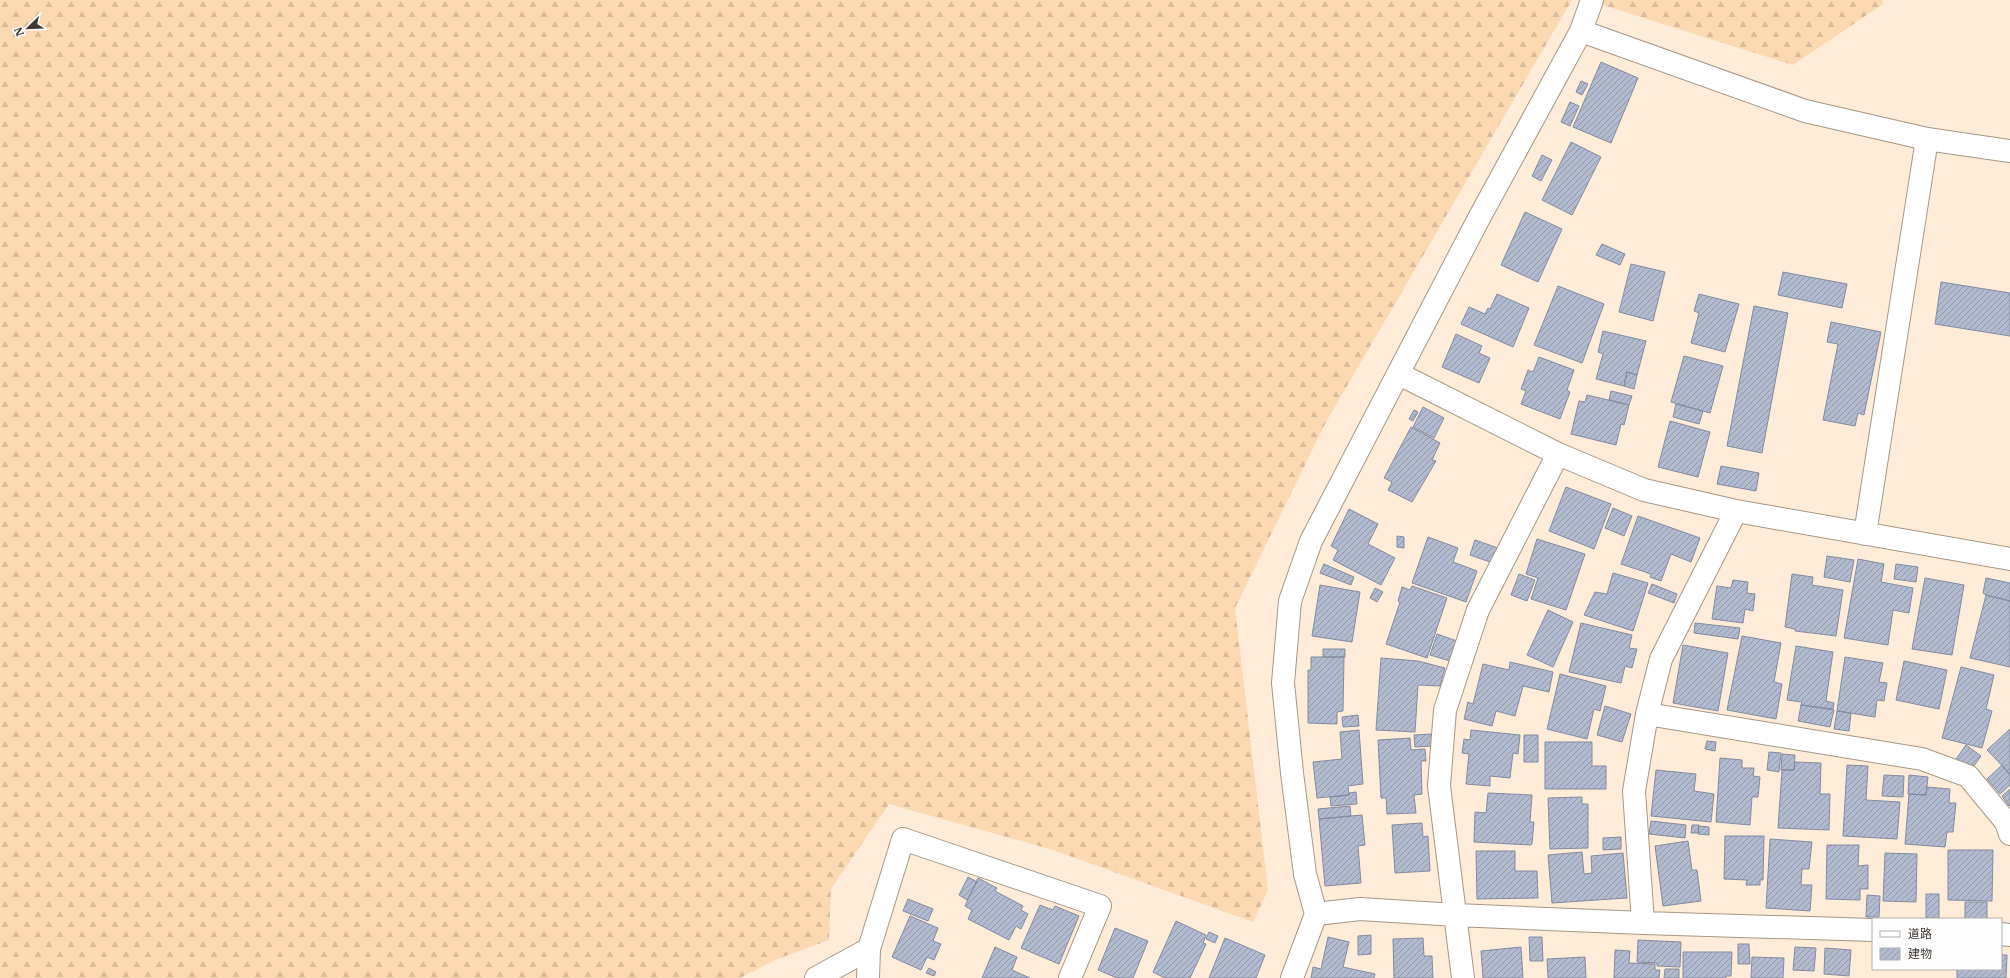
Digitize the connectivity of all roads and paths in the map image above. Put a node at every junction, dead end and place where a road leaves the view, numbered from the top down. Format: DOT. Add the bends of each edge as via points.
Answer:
graph roads {
  1 [pos="1592,0"];
  2 [pos="1581,31"];
  3 [pos="1927,139"];
  4 [pos="2010,151"];
  5 [pos="1399,374"];
  6 [pos="1558,454"];
  7 [pos="1736,511"];
  8 [pos="1866,534"];
  9 [pos="2010,559"];
  10 [pos="1647,714"];
  11 [pos="2010,834"];
  12 [pos="1316,914"];
  13 [pos="1456,915"];
  14 [pos="1643,924"];
  15 [pos="1872,930"];
  16 [pos="869,949"];
  17 [pos="816,978"];
  18 [pos="868,978"];
  19 [pos="1070,978"];
  20 [pos="1292,978"];
  21 [pos="1463,978"];
  1 -- 2 [label="street"];
  2 -- 3 [label="street" via="1805,111"];
  2 -- 5 [label="street" via="1478,220"];
  3 -- 4 [label="street"];
  3 -- 8 [label="street"];
  5 -- 6 [label="street"];
  5 -- 12 [label="street" via="1310,541 1290,601 1283,683 1305,874"];
  6 -- 7 [label="street" via="1644,490"];
  6 -- 13 [label="street" via="1478,610 1445,710 1439,786"];
  7 -- 8 [label="street"];
  7 -- 10 [label="street" via="1661,659"];
  8 -- 9 [label="street"];
  10 -- 11 [label="street" via="1922,759 1968,776 2006,822"];
  10 -- 14 [label="street" via="1634,791"];
  12 -- 13 [label="street" via="1360,909"];
  12 -- 20 [label="street"];
  13 -- 14 [label="street"];
  13 -- 21 [label="street"];
  14 -- 15 [label="street"];
  16 -- 17 [label="street"];
  16 -- 18 [label="street"];
  16 -- 19 [label="street" via="902,839 1100,906"];
}
